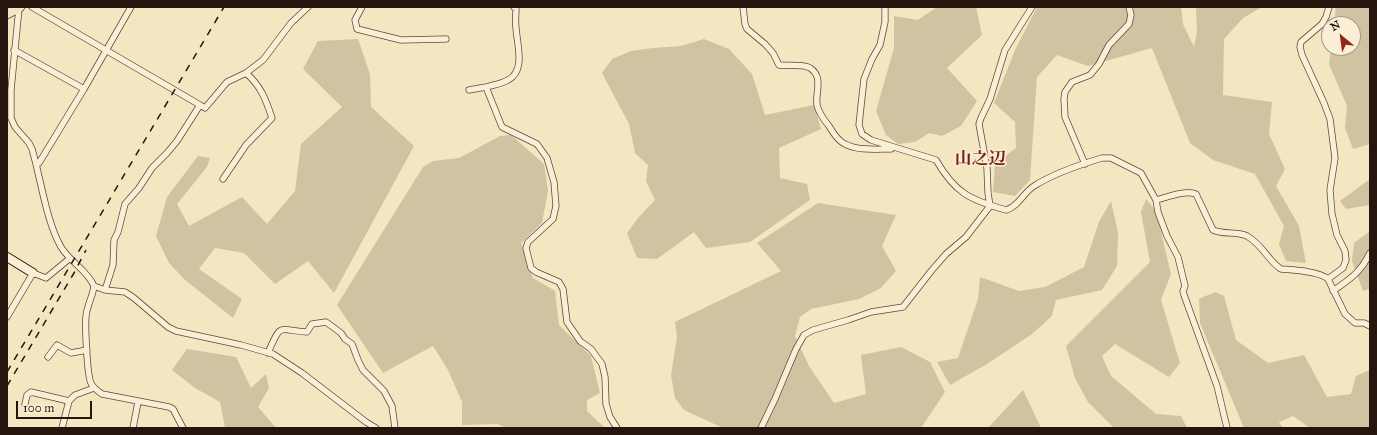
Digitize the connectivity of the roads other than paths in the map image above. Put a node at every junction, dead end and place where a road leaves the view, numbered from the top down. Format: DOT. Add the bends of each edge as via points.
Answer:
graph roads {
  1 [pos="19,7"];
  2 [pos="32,7"];
  3 [pos="131,7"];
  4 [pos="308,7"];
  5 [pos="362,7"];
  6 [pos="514,7"];
  7 [pos="742,7"];
  8 [pos="885,7"];
  9 [pos="1032,7"];
  10 [pos="1129,7"];
  11 [pos="1329,7"];
  12 [pos="7,14"];
  13 [pos="446,39"];
  14 [pos="14,50"];
  15 [pos="106,50"];
  16 [pos="246,73"];
  17 [pos="486,87"];
  18 [pos="84,89"];
  19 [pos="469,90"];
  20 [pos="200,105"];
  21 [pos="897,149"];
  22 [pos="36,164"];
  23 [pos="1085,164"];
  24 [pos="223,179"];
  25 [pos="1156,200"];
  26 [pos="990,206"];
  27 [pos="1370,254"];
  28 [pos="7,257"];
  29 [pos="69,259"];
  30 [pos="33,273"];
  31 [pos="1328,280"];
  32 [pos="94,286"];
  33 [pos="105,290"];
  34 [pos="1333,291"];
  35 [pos="7,317"];
  36 [pos="1370,326"];
  37 [pos="87,350"];
  38 [pos="268,353"];
  39 [pos="48,357"];
  40 [pos="94,388"];
  41 [pos="69,401"];
  42 [pos="138,402"];
  43 [pos="25,404"];
  44 [pos="62,428"];
  45 [pos="133,428"];
  46 [pos="183,428"];
  47 [pos="376,428"];
  48 [pos="395,428"];
  49 [pos="617,428"];
  50 [pos="761,428"];
  51 [pos="1228,428"];
  1 -- 12 [label="highway"];
  1 -- 14 [label="street"];
  2 -- 15 [label="street"];
  3 -- 15 [label="street"];
  4 -- 16 [label="street" via="263,60"];
  5 -- 13 [label="street" via="355,20 358,29 401,40"];
  6 -- 17 [label="street" via="519,46 516,72 508,80"];
  7 -- 21 [label="street" via="747,29 769,48 779,65 808,66 814,71 818,81 817,104 822,117 838,138 856,148"];
  8 -- 21 [label="street" via="880,45 864,79 859,126 862,134 871,140"];
  9 -- 26 [label="street" via="1005,50 990,100 979,124 987,168"];
  10 -- 23 [label="street" via="1129,24 1107,47 1099,64 1090,74 1072,82 1065,92 1065,117"];
  11 -- 31 [label="street" via="1322,24 1301,42 1300,47 1330,119 1335,158 1330,190 1332,214 1346,260 1343,268"];
  14 -- 18 [label="street"];
  14 -- 22 [label="street" via="11,118 15,127 29,143"];
  15 -- 18 [label="street"];
  15 -- 20 [label="street"];
  16 -- 20 [label="street" via="227,82 205,108"];
  16 -- 24 [label="street" via="259,86 272,118 246,146"];
  17 -- 19 [label="street"];
  17 -- 49 [label="street" via="502,127 537,144 547,158 554,182 556,206 553,219 528,242 526,248 530,268 558,282 563,289 568,322 580,341 591,349 602,364 606,404"];
  18 -- 22 [label="street"];
  20 -- 33 [label="street" via="177,142 127,200 114,240 113,266"];
  21 -- 26 [label="street" via="936,160 947,179 956,188"];
  22 -- 29 [label="street" via="52,227"];
  23 -- 25 [label="street" via="1106,157 1133,168 1141,173"];
  23 -- 26 [label="street" via="1032,187 1009,209"];
  25 -- 31 [label="street" via="1180,193 1196,194 1213,230 1250,238 1281,269 1318,274"];
  25 -- 51 [label="street" via="1167,236 1178,257 1186,286 1184,295 1217,386"];
  26 -- 50 [label="street" via="966,237 932,270 903,307 871,312 804,335"];
  27 -- 34 [label="street" via="1356,275"];
  28 -- 30 [label="main road"];
  29 -- 30 [label="street" via="46,278"];
  29 -- 32 [label="street" via="88,275"];
  30 -- 35 [label="street"];
  31 -- 34 [label="street"];
  32 -- 33 [label="street"];
  32 -- 37 [label="street" via="86,315"];
  33 -- 38 [label="street" via="125,292 176,332"];
  34 -- 36 [label="street" via="1347,316 1355,324"];
  37 -- 39 [label="street" via="71,353 57,345"];
  37 -- 40 [label="street" via="89,377"];
  38 -- 47 [label="street" via="290,364"];
  38 -- 48 [label="street" via="280,330 307,332 312,324 326,322 352,344 363,370 387,395 392,406"];
  40 -- 41 [label="street" via="75,395"];
  40 -- 42 [label="street" via="102,394"];
  41 -- 43 [label="street" via="31,392 27,395"];
  41 -- 44 [label="street"];
  42 -- 45 [label="street"];
  42 -- 46 [label="street" via="170,407"];
}
